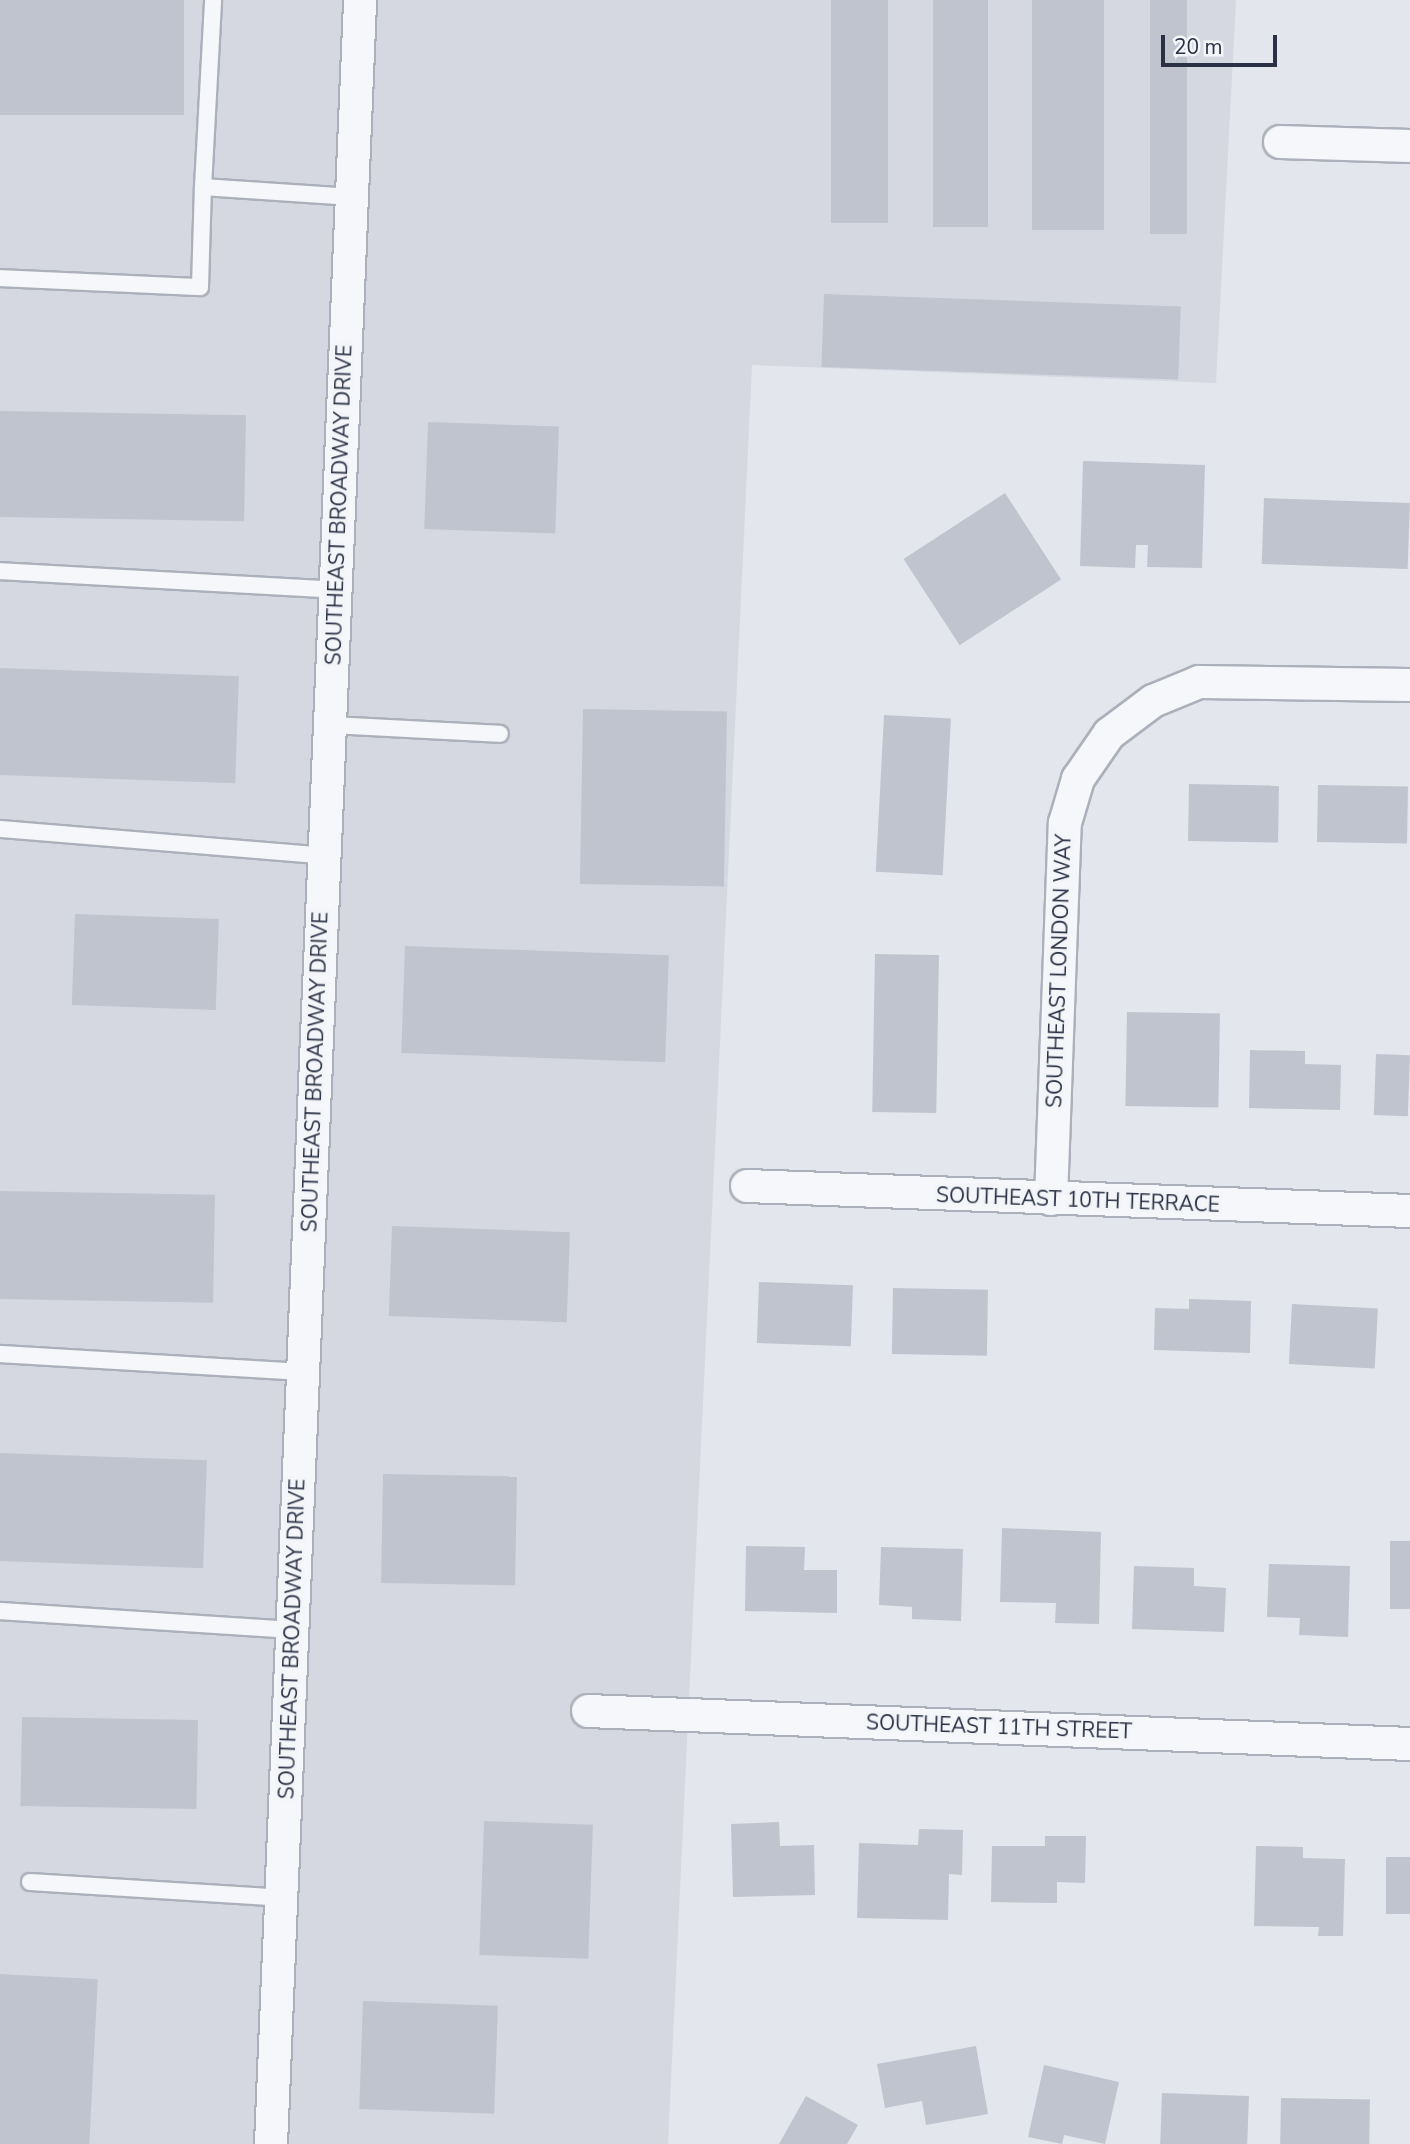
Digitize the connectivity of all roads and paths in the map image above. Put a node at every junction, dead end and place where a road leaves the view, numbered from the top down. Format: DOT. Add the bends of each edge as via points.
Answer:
graph roads {
  1 [pos="213,0"];
  2 [pos="360,0"];
  3 [pos="1280,142"];
  4 [pos="1410,146"];
  5 [pos="203,187"];
  6 [pos="352,197"];
  7 [pos="0,278"];
  8 [pos="0,570"];
  9 [pos="336,590"];
  10 [pos="1410,685"];
  11 [pos="330,725"];
  12 [pos="500,734"];
  13 [pos="0,829"];
  14 [pos="325,856"];
  15 [pos="747,1186"];
  16 [pos="1051,1199"];
  17 [pos="1410,1212"];
  18 [pos="0,1354"];
  19 [pos="303,1373"];
  20 [pos="0,1611"];
  21 [pos="292,1630"];
  22 [pos="588,1711"];
  23 [pos="1410,1744"];
  24 [pos="30,1882"];
  25 [pos="281,1898"];
  26 [pos="271,2144"];
  1 -- 5 [label="lane"];
  2 -- 6 [label="street, SOUTHEAST BROADWAY DRIVE"];
  3 -- 4 [label="street"];
  5 -- 6 [label="lane"];
  5 -- 7 [label="lane" via="200,287"];
  6 -- 9 [label="street, SOUTHEAST BROADWAY DRIVE"];
  8 -- 9 [label="lane"];
  9 -- 11 [label="street, SOUTHEAST BROADWAY DRIVE"];
  10 -- 16 [label="street, SOUTHEAST LONDON WAY" via="1199,682 1153,701 1109,734 1078,779 1065,823"];
  11 -- 12 [label="lane"];
  11 -- 14 [label="street, SOUTHEAST BROADWAY DRIVE"];
  13 -- 14 [label="lane"];
  14 -- 19 [label="street, SOUTHEAST BROADWAY DRIVE"];
  15 -- 16 [label="street, SOUTHEAST 10TH TERRACE"];
  16 -- 17 [label="street, SOUTHEAST 10TH TERRACE"];
  18 -- 19 [label="lane"];
  19 -- 21 [label="street, SOUTHEAST BROADWAY DRIVE"];
  20 -- 21 [label="lane"];
  21 -- 25 [label="street, SOUTHEAST BROADWAY DRIVE"];
  22 -- 23 [label="street, SOUTHEAST 11TH STREET"];
  24 -- 25 [label="lane"];
  25 -- 26 [label="street, SOUTHEAST BROADWAY DRIVE"];
}
